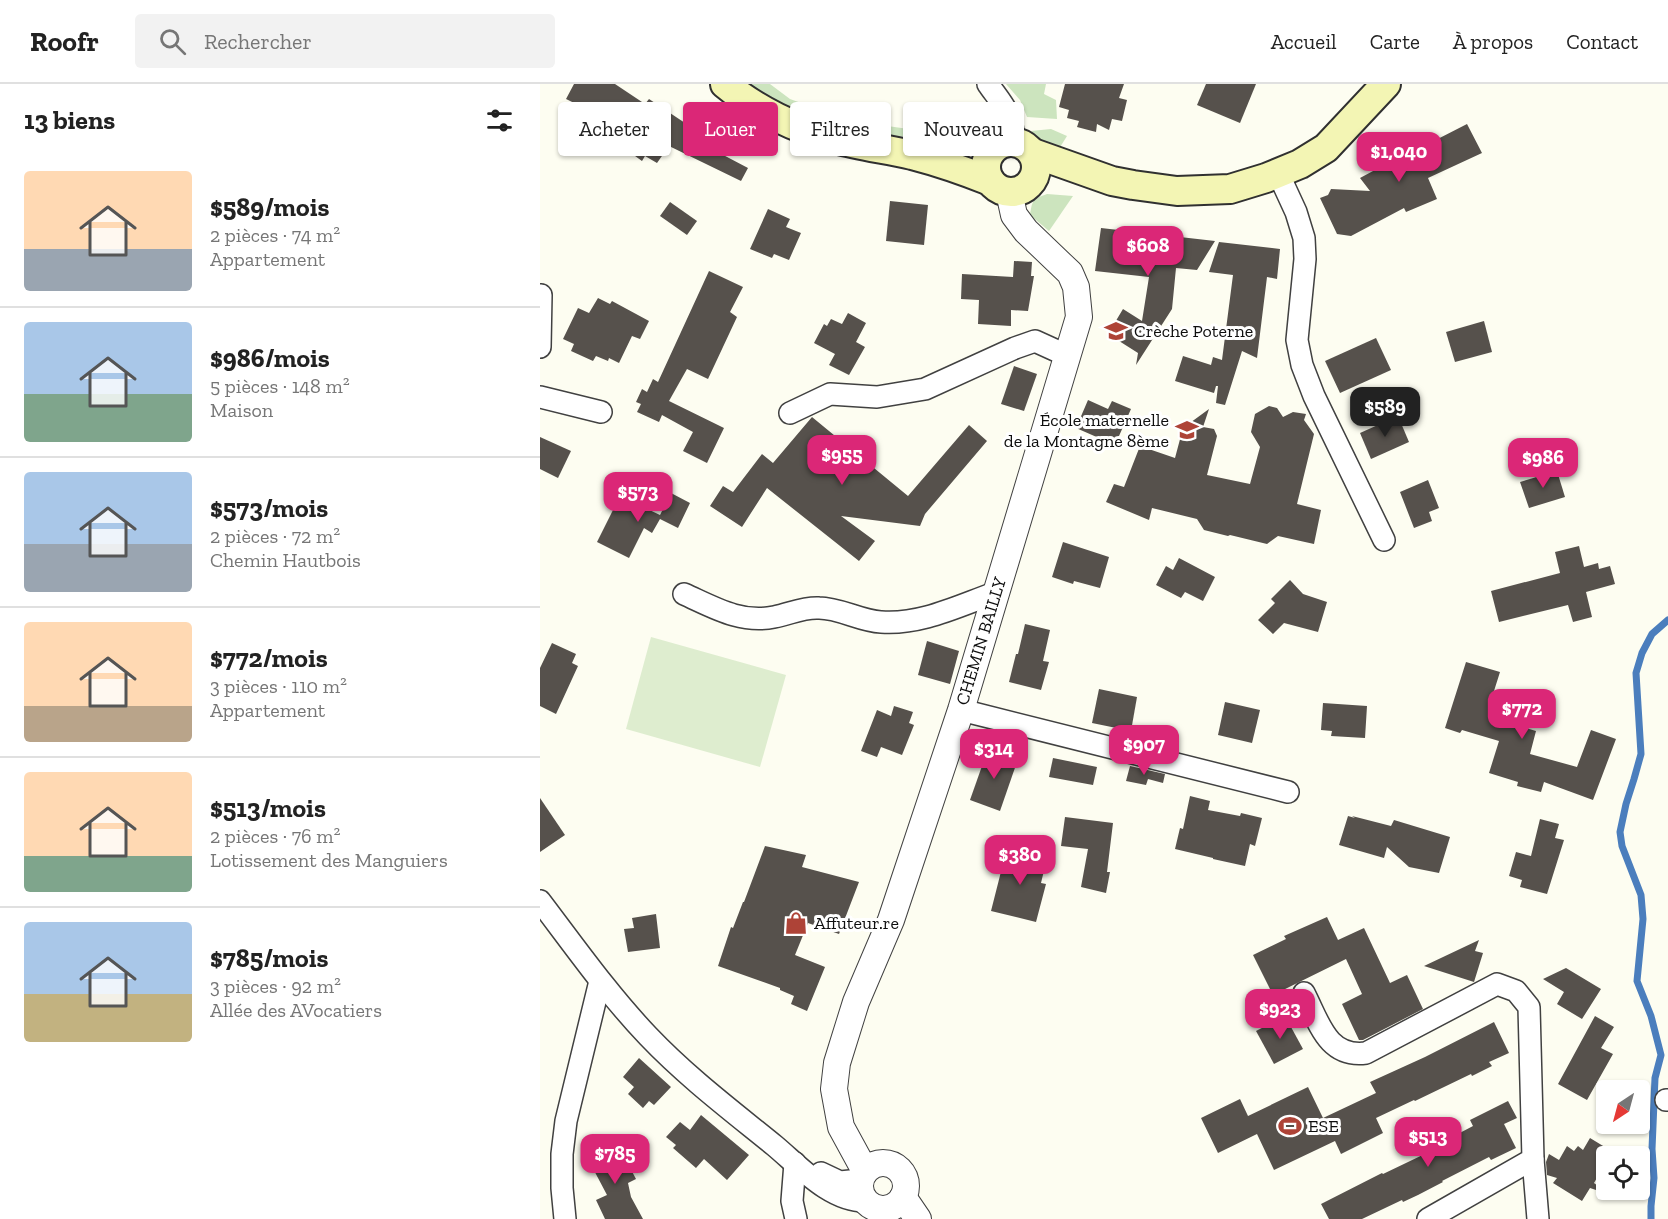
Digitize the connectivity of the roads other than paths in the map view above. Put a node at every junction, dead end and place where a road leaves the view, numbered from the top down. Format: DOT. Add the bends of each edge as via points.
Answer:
graph roads {
  1 [pos="724,84"];
  2 [pos="988,84"];
  3 [pos="1386,84"];
  4 [pos="1000,102"];
  5 [pos="903,153"];
  6 [pos="1024,153"];
  7 [pos="1024,155"];
  8 [pos="915,156"];
  9 [pos="993,156"];
  10 [pos="1278,173"];
  11 [pos="1112,181"];
  12 [pos="1009,186"];
  13 [pos="541,295"];
  14 [pos="540,347"];
  15 [pos="1068,356"];
  16 [pos="540,397"];
  17 [pos="601,412"];
  18 [pos="790,413"];
  19 [pos="1384,540"];
  20 [pos="995,593"];
  21 [pos="684,594"];
  22 [pos="961,710"];
  23 [pos="1288,792"];
  24 [pos="540,901"];
  25 [pos="600,981"];
  26 [pos="1304,993"];
  27 [pos="1533,1159"];
  28 [pos="795,1163"];
  29 [pos="879,1191"];
  30 [pos="565,1219"];
  31 [pos="796,1219"];
  32 [pos="918,1219"];
  33 [pos="1428,1219"];
  34 [pos="1538,1219"];
  1 -- 5 [label="main road" via="762,110 802,128"];
  2 -- 4 [label="street"];
  3 -- 10 [label="main road" via="1326,148"];
  6 -- 11 [label="main road"];
  7 -- 12 [label="main road" via="1036,161 1034,178"];
  8 -- 12 [label="main road"];
  9 -- 12 [label="main road" via="987,158 987,174"];
  10 -- 11 [label="main road" via="1230,189 1206,191 1177,191"];
  10 -- 19 [label="street" via="1304,238 1297,340 1302,366"];
  11 -- 12 [label="main road"];
  12 -- 15 [label="street, CHEMIN BAILLY" via="1014,215 1070,273 1076,287 1079,317"];
  13 -- 14 [label="street"];
  15 -- 18 [label="street" via="1035,341 925,389 877,397 830,394"];
  15 -- 20 [label="street, CHEMIN BAILLY"];
  16 -- 17 [label="street"];
  20 -- 21 [label="street" via="923,619 903,622 879,622 822,608 756,620 734,616"];
  20 -- 22 [label="street, CHEMIN BAILLY"];
  22 -- 23 [label="street"];
  22 -- 29 [label="street, CHEMIN BAILLY" via="891,920 852,1013 837,1063 837,1104"];
  24 -- 25 [label="street"];
  25 -- 28 [label="street" via="648,1036 699,1085"];
  25 -- 30 [label="street" via="566,1121 562,1155"];
  26 -- 27 [label="street" via="1329,1041 1355,1054 1365,1053 1497,984 1516,991 1529,1007"];
  27 -- 33 [label="street"];
  27 -- 34 [label="street"];
  28 -- 29 [label="street" via="817,1184 854,1201"];
  28 -- 31 [label="street" via="792,1201"];
  29 -- 32 [label="street, CHEMIN BAILLY"];
}
